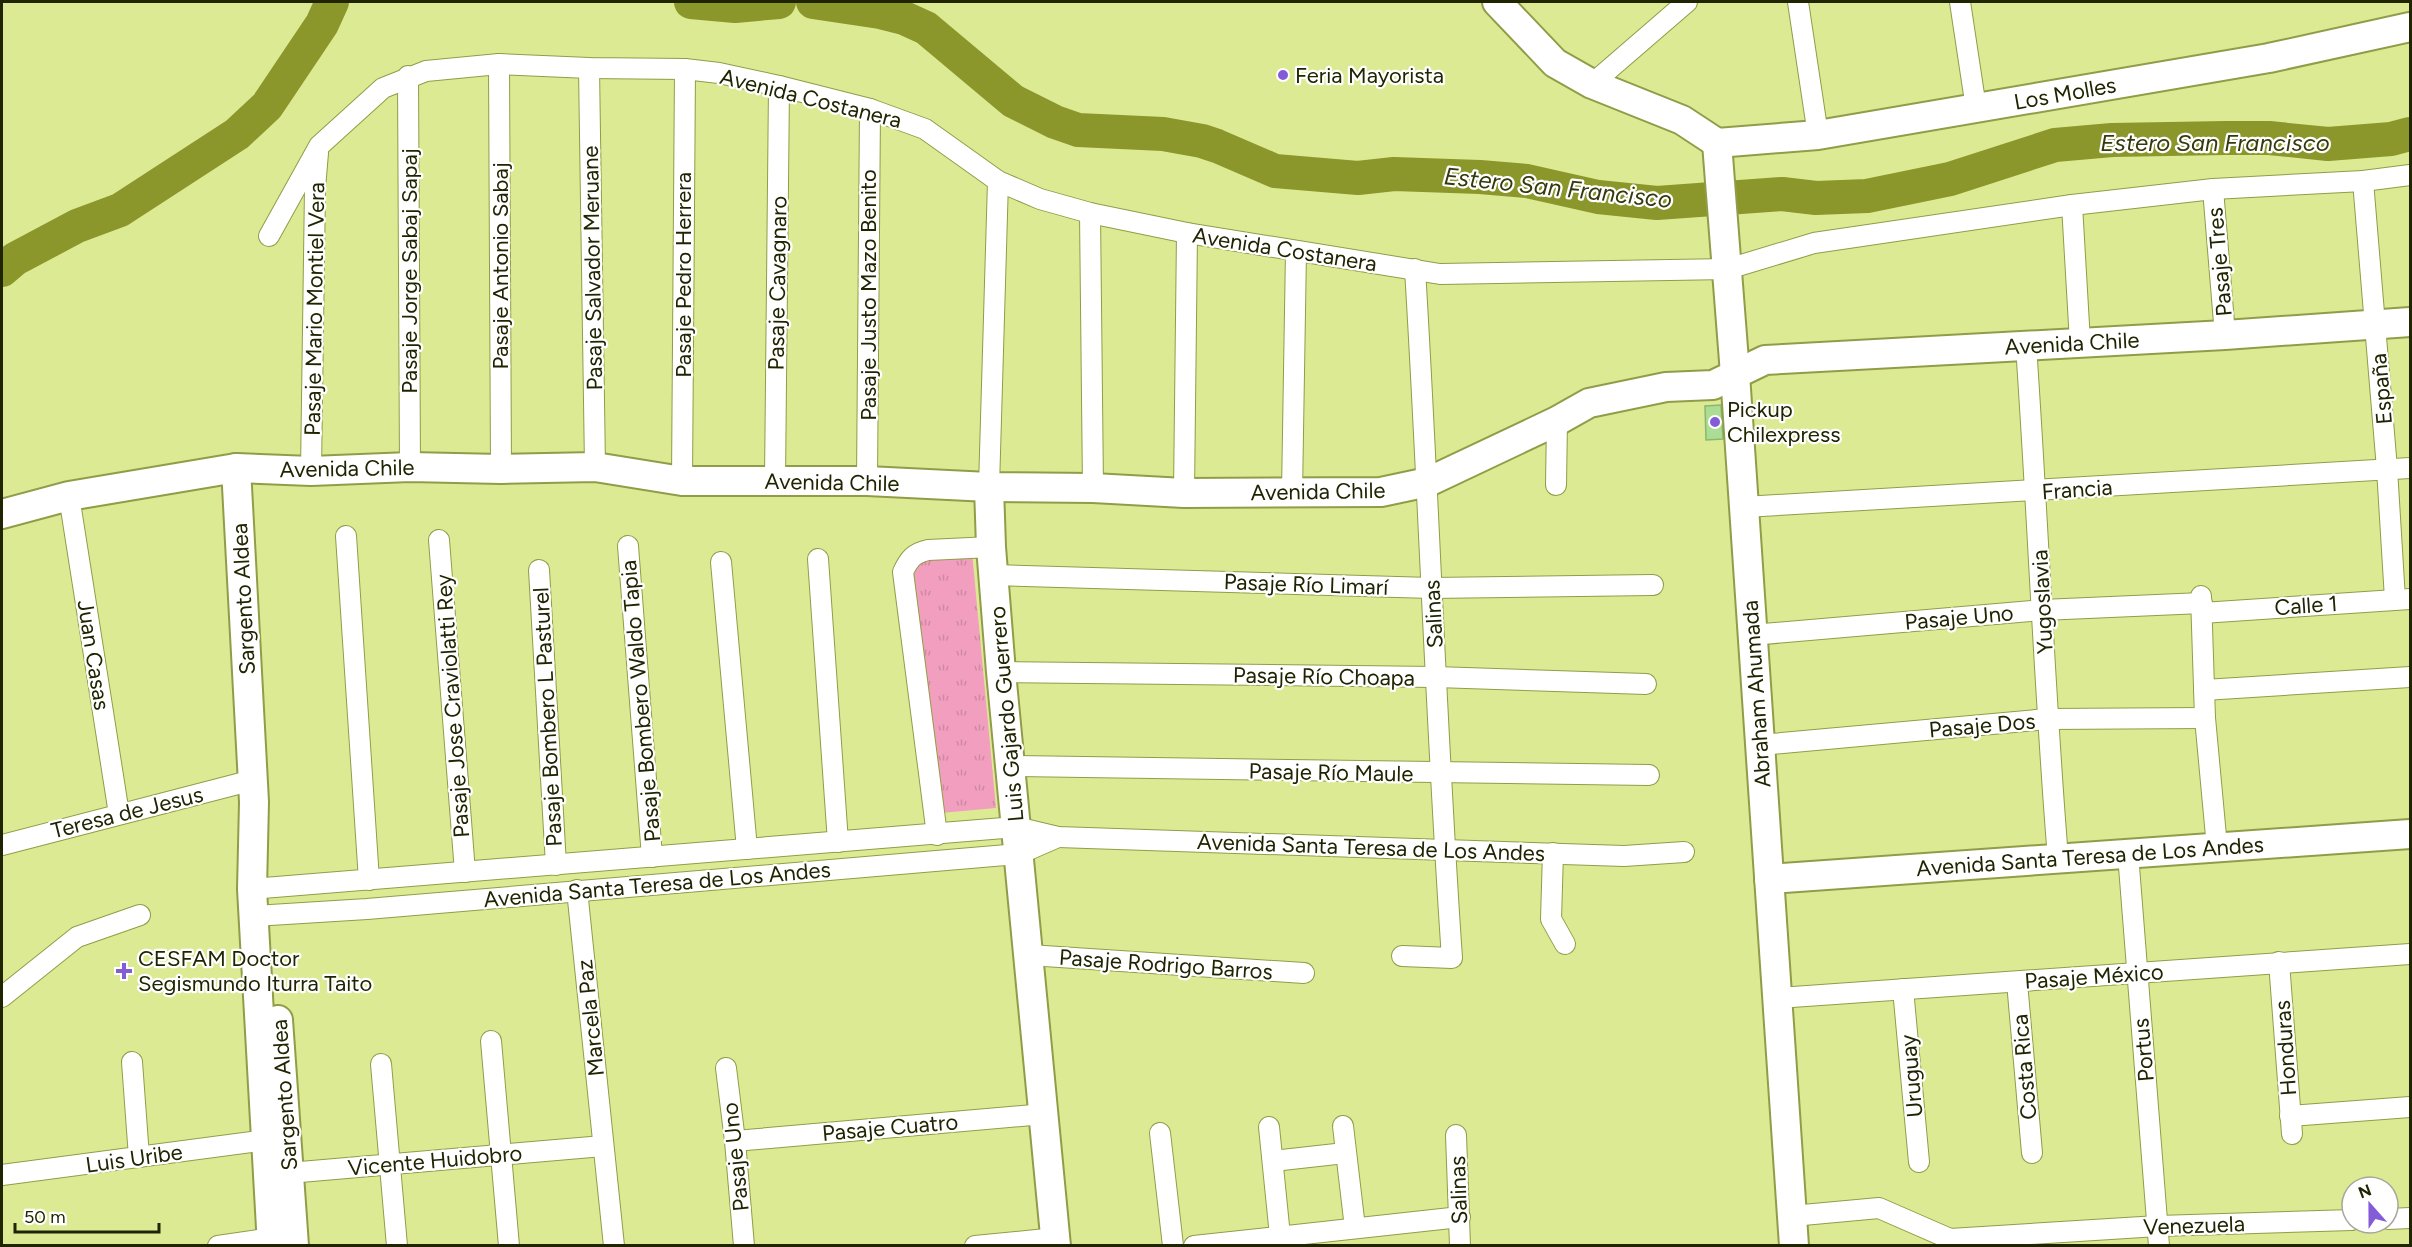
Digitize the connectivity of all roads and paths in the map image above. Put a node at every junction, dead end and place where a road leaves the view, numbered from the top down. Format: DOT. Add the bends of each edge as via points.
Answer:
graph roads {
  1 [pos="1497,2"];
  2 [pos="1687,2"];
  3 [pos="1798,2"];
  4 [pos="1960,2"];
  5 [pos="2410,27"];
  6 [pos="499,63"];
  7 [pos="589,68"];
  8 [pos="685,69"];
  9 [pos="408,76"];
  10 [pos="1592,84"];
  11 [pos="779,86"];
  12 [pos="1976,108"];
  13 [pos="870,109"];
  14 [pos="1818,135"];
  15 [pos="319,147"];
  16 [pos="1718,154"];
  17 [pos="2410,175"];
  18 [pos="998,181"];
  19 [pos="2363,181"];
  20 [pos="2213,189"];
  21 [pos="2072,205"];
  22 [pos="1090,213"];
  23 [pos="1187,233"];
  24 [pos="269,236"];
  25 [pos="1296,251"];
  26 [pos="1415,269"];
  27 [pos="1728,269"];
  28 [pos="2410,322"];
  29 [pos="2376,324"];
  30 [pos="2225,335"];
  31 [pos="2080,342"];
  32 [pos="2026,346"];
  33 [pos="1735,374"];
  34 [pos="1557,421"];
  35 [pos="410,467"];
  36 [pos="595,467"];
  37 [pos="236,468"];
  38 [pos="2410,468"];
  39 [pos="501,469"];
  40 [pos="2387,469"];
  41 [pos="311,471"];
  42 [pos="775,480"];
  43 [pos="682,481"];
  44 [pos="867,481"];
  45 [pos="1428,482"];
  46 [pos="1556,485"];
  47 [pos="989,487"];
  48 [pos="1093,488"];
  49 [pos="2036,491"];
  50 [pos="1184,493"];
  51 [pos="1292,493"];
  52 [pos="69,496"];
  53 [pos="1744,507"];
  54 [pos="2,514"];
  55 [pos="346,536"];
  56 [pos="439,540"];
  57 [pos="628,546"];
  58 [pos="818,559"];
  59 [pos="993,561"];
  60 [pos="721,562"];
  61 [pos="539,570"];
  62 [pos="1653,585"];
  63 [pos="1431,588"];
  64 [pos="2403,598"];
  65 [pos="2202,604"];
  66 [pos="2042,610"];
  67 [pos="1752,636"];
  68 [pos="1001,672"];
  69 [pos="2410,676"];
  70 [pos="1436,677"];
  71 [pos="1646,684"];
  72 [pos="2204,690"];
  73 [pos="2047,718"];
  74 [pos="2205,718"];
  75 [pos="1760,745"];
  76 [pos="1012,766"];
  77 [pos="1441,774"];
  78 [pos="1649,775"];
  79 [pos="253,791"];
  80 [pos="119,814"];
  81 [pos="937,834"];
  82 [pos="2410,834"];
  83 [pos="1018,840"];
  84 [pos="838,842"];
  85 [pos="2,844"];
  86 [pos="2217,847"];
  87 [pos="747,849"];
  88 [pos="1445,849"];
  89 [pos="1684,852"];
  90 [pos="1553,854"];
  91 [pos="2128,854"];
  92 [pos="652,857"];
  93 [pos="2058,858"];
  94 [pos="556,865"];
  95 [pos="465,872"];
  96 [pos="1769,879"];
  97 [pos="369,880"];
  98 [pos="577,890"];
  99 [pos="261,902"];
  100 [pos="140,915"];
  101 [pos="1564,944"];
  102 [pos="2410,954"];
  103 [pos="1029,955"];
  104 [pos="1402,956"];
  105 [pos="2279,962"];
  106 [pos="1304,973"];
  107 [pos="2137,974"];
  108 [pos="2017,982"];
  109 [pos="1903,989"];
  110 [pos="2,997"];
  111 [pos="1777,998"];
  112 [pos="491,1041"];
  113 [pos="132,1062"];
  114 [pos="381,1064"];
  115 [pos="726,1068"];
  116 [pos="2410,1107"];
  117 [pos="1044,1114"];
  118 [pos="1343,1126"];
  119 [pos="1269,1127"];
  120 [pos="1160,1133"];
  121 [pos="1456,1135"];
  122 [pos="266,1140"];
  123 [pos="735,1141"];
  124 [pos="603,1146"];
  125 [pos="1345,1153"];
  126 [pos="2032,1153"];
  127 [pos="501,1155"];
  128 [pos="140,1157"];
  129 [pos="1273,1161"];
  130 [pos="1919,1162"];
  131 [pos="390,1164"];
  132 [pos="278,1174"];
  133 [pos="2,1175"];
  134 [pos="1792,1216"];
  135 [pos="1460,1217"];
  136 [pos="2340,1220"];
  137 [pos="2158,1226"];
  138 [pos="1355,1228"];
  139 [pos="1280,1236"];
  140 [pos="1056,1242"];
  141 [pos="279,1243"];
  142 [pos="218,1245"];
  143 [pos="397,1245"];
  144 [pos="509,1245"];
  145 [pos="614,1245"];
  146 [pos="744,1245"];
  147 [pos="975,1245"];
  148 [pos="1173,1245"];
  149 [pos="1194,1245"];
  150 [pos="1460,1245"];
  151 [pos="1794,1245"];
  152 [pos="2159,1245"];
  1 -- 10 [label="street" via="1555,63"];
  2 -- 10 [label="street"];
  3 -- 14 [label="street"];
  4 -- 12 [label="street"];
  5 -- 12 [label="street, Los Molles" via="2269,58"];
  6 -- 7 [label="street, Avenida Costanera"];
  6 -- 9 [label="street, Avenida Costanera"];
  6 -- 39 [label="street, Pasaje Antonio Sabaj"];
  7 -- 8 [label="street, Avenida Costanera"];
  7 -- 36 [label="street, Pasaje Salvador Meruane"];
  8 -- 11 [label="street, Avenida Costanera"];
  8 -- 43 [label="street, Pasaje Pedro Herrera"];
  9 -- 15 [label="street, Avenida Costanera" via="382,88"];
  9 -- 35 [label="street, Pasaje Jorge Sabaj Sapaj"];
  10 -- 16 [label="street" via="1682,120"];
  11 -- 13 [label="street, Avenida Costanera"];
  11 -- 42 [label="street, Pasaje Cavagnaro"];
  12 -- 14 [label="street, Los Molles"];
  13 -- 18 [label="street, Avenida Costanera" via="926,129"];
  13 -- 44 [label="street, Pasaje Justo Mazo Benito"];
  14 -- 16 [label="street, Los Molles"];
  15 -- 24 [label="street, Avenida Costanera"];
  15 -- 41 [label="street, Pasaje Mario Montiel Vera"];
  16 -- 27 [label="street, Abraham Ahumada"];
  17 -- 19 [label="street, Avenida Costanera"];
  18 -- 22 [label="street, Avenida Costanera" via="1040,199"];
  18 -- 47 [label="street, Luis Gajardo Guerrero"];
  19 -- 20 [label="street, Avenida Costanera"];
  19 -- 29 [label="street, España"];
  20 -- 21 [label="street, Avenida Costanera"];
  20 -- 30 [label="street, Pasaje Tres"];
  21 -- 27 [label="street, Avenida Costanera" via="1814,243"];
  21 -- 31 [label="street"];
  22 -- 23 [label="street, Avenida Costanera"];
  22 -- 48 [label="street"];
  23 -- 25 [label="street, Avenida Costanera"];
  23 -- 50 [label="street"];
  25 -- 26 [label="street, Avenida Costanera"];
  25 -- 51 [label="street"];
  26 -- 27 [label="street, Avenida Costanera" via="1440,274"];
  26 -- 45 [label="street, Salinas"];
  27 -- 33 [label="street, Abraham Ahumada"];
  28 -- 29 [label="street, Avenida Chile"];
  29 -- 30 [label="street, Avenida Chile"];
  29 -- 40 [label="street, España"];
  30 -- 31 [label="street, Avenida Chile"];
  31 -- 32 [label="street, Avenida Chile"];
  32 -- 33 [label="street, Avenida Chile" via="1765,360"];
  32 -- 49 [label="street, Yugoslavia"];
  33 -- 34 [label="street, Avenida Chile" via="1713,385 1666,387 1589,403"];
  33 -- 53 [label="street, Abraham Ahumada"];
  34 -- 45 [label="street, Avenida Chile"];
  34 -- 46 [label="street"];
  35 -- 39 [label="street, Avenida Chile"];
  35 -- 41 [label="street, Avenida Chile"];
  36 -- 39 [label="street, Avenida Chile"];
  36 -- 43 [label="street, Avenida Chile"];
  37 -- 41 [label="street, Avenida Chile"];
  37 -- 52 [label="street, Avenida Chile"];
  37 -- 79 [label="street, Sargento Aldea"];
  38 -- 40 [label="street, Francia"];
  40 -- 49 [label="street, Francia"];
  40 -- 64 [label="street, España"];
  42 -- 43 [label="street, Avenida Chile"];
  42 -- 44 [label="street, Avenida Chile"];
  44 -- 47 [label="street, Avenida Chile"];
  45 -- 51 [label="street, Avenida Chile" via="1382,492"];
  45 -- 63 [label="street, Salinas"];
  47 -- 48 [label="street, Avenida Chile"];
  47 -- 59 [label="street, Luis Gajardo Guerrero"];
  48 -- 50 [label="street, Avenida Chile"];
  49 -- 53 [label="street, Francia"];
  49 -- 66 [label="street, Yugoslavia"];
  50 -- 51 [label="street, Avenida Chile"];
  52 -- 54 [label="street, Avenida Chile"];
  52 -- 80 [label="street, Juan Casas"];
  53 -- 67 [label="street, Abraham Ahumada"];
  55 -- 97 [label="street"];
  56 -- 95 [label="street, Pasaje Jose Craviolatti Rey"];
  57 -- 92 [label="street, Pasaje Bombero Waldo Tapia"];
  58 -- 84 [label="street"];
  59 -- 63 [label="street, Pasaje Río Limarí"];
  59 -- 68 [label="street, Luis Gajardo Guerrero"];
  59 -- 81 [label="street, Pasaje Río Limarí" via="928,550 910,559 903,572"];
  60 -- 87 [label="street"];
  61 -- 94 [label="street, Pasaje Bombero L Pasturel"];
  62 -- 63 [label="street, Pasaje Río Limarí"];
  63 -- 70 [label="street, Salinas"];
  64 -- 65 [label="street, Calle 1"];
  65 -- 66 [label="street, Pasaje Uno"];
  65 -- 72 [label="street"];
  66 -- 67 [label="street, Pasaje Uno"];
  66 -- 73 [label="street, Yugoslavia"];
  67 -- 75 [label="street, Abraham Ahumada"];
  68 -- 70 [label="street, Pasaje Río Choapa"];
  68 -- 76 [label="street, Luis Gajardo Guerrero"];
  69 -- 72 [label="street"];
  70 -- 71 [label="street, Pasaje Río Choapa"];
  70 -- 77 [label="street, Salinas"];
  72 -- 74 [label="street"];
  73 -- 74 [label="street, Pasaje Dos"];
  73 -- 75 [label="street, Pasaje Dos"];
  73 -- 93 [label="street, Yugoslavia"];
  74 -- 86 [label="street"];
  75 -- 96 [label="street, Abraham Ahumada"];
  76 -- 77 [label="street, Pasaje Río Maule"];
  76 -- 83 [label="street, Luis Gajardo Guerrero"];
  77 -- 78 [label="street, Pasaje Río Maule"];
  77 -- 88 [label="street, Salinas"];
  79 -- 80 [label="street, Teresa de Jesus"];
  79 -- 99 [label="street, Sargento Aldea"];
  80 -- 85 [label="street, Teresa de Jesus"];
  81 -- 83 [label="street, Avenida Santa Teresa de Los Andes"];
  81 -- 84 [label="street, Avenida Santa Teresa de Los Andes"];
  82 -- 86 [label="street, Avenida Santa Teresa de Los Andes"];
  83 -- 88 [label="street, Avenida Santa Teresa de Los Andes" via="1058,837"];
  83 -- 98 [label="street, Avenida Santa Teresa de Los Andes"];
  83 -- 103 [label="street, Luis Gajardo Guerrero"];
  84 -- 87 [label="street, Avenida Santa Teresa de Los Andes"];
  86 -- 91 [label="street, Avenida Santa Teresa de Los Andes"];
  87 -- 92 [label="street, Avenida Santa Teresa de Los Andes"];
  88 -- 90 [label="street, Avenida Santa Teresa de Los Andes"];
  88 -- 104 [label="street, Salinas" via="1452,958"];
  89 -- 90 [label="street, Avenida Santa Teresa de Los Andes" via="1624,856"];
  90 -- 101 [label="street" via="1551,919"];
  91 -- 93 [label="street, Avenida Santa Teresa de Los Andes"];
  91 -- 107 [label="street, Portus"];
  92 -- 94 [label="street, Avenida Santa Teresa de Los Andes"];
  93 -- 96 [label="street, Avenida Santa Teresa de Los Andes"];
  94 -- 95 [label="street, Avenida Santa Teresa de Los Andes"];
  95 -- 97 [label="street, Avenida Santa Teresa de Los Andes"];
  96 -- 111 [label="street, Abraham Ahumada"];
  97 -- 99 [label="street, Avenida Santa Teresa de Los Andes"];
  98 -- 99 [label="street, Avenida Santa Teresa de Los Andes" via="367,909"];
  98 -- 124 [label="street, Marcela Paz"];
  99 -- 122 [label="street, Sargento Aldea"];
  99 -- 132 [label="street, Sargento Aldea"];
  100 -- 110 [label="street" via="77,937"];
  102 -- 105 [label="street, Pasaje México"];
  103 -- 106 [label="street, Pasaje Rodrigo Barros"];
  103 -- 117 [label="street, Luis Gajardo Guerrero"];
  105 -- 107 [label="street, Pasaje México"];
  105 -- 116 [label="street, Honduras" via="2291,1125"];
  107 -- 108 [label="street, Pasaje México"];
  107 -- 137 [label="street, Portus"];
  108 -- 109 [label="street, Pasaje México"];
  108 -- 126 [label="street, Costa Rica"];
  109 -- 111 [label="street, Pasaje México"];
  109 -- 130 [label="street, Uruguay"];
  111 -- 134 [label="street, Abraham Ahumada"];
  112 -- 127 [label="street"];
  113 -- 128 [label="street"];
  114 -- 131 [label="street"];
  115 -- 123 [label="street, Pasaje Uno"];
  117 -- 123 [label="street, Pasaje Cuatro"];
  117 -- 140 [label="street, Luis Gajardo Guerrero"];
  118 -- 125 [label="street"];
  119 -- 129 [label="street"];
  120 -- 148 [label="street"];
  121 -- 135 [label="street, Salinas"];
  122 -- 128 [label="street, Luis Uribe"];
  122 -- 132 [label="street, Sargento Aldea"];
  123 -- 146 [label="street, Pasaje Uno"];
  124 -- 127 [label="street, Vicente Huidobro"];
  124 -- 145 [label="street, Marcela Paz"];
  125 -- 129 [label="street"];
  125 -- 138 [label="street"];
  127 -- 131 [label="street, Vicente Huidobro"];
  127 -- 144 [label="street"];
  128 -- 133 [label="street, Luis Uribe"];
  129 -- 139 [label="street"];
  131 -- 132 [label="street, Vicente Huidobro"];
  131 -- 143 [label="street"];
  132 -- 141 [label="street, Sargento Aldea"];
  134 -- 137 [label="street, Venezuela" via="1879,1208 1950,1239"];
  134 -- 151 [label="street, Abraham Ahumada"];
  135 -- 138 [label="street"];
  135 -- 150 [label="street, Salinas"];
  136 -- 137 [label="street, Venezuela"];
  137 -- 152 [label="street, Portus"];
  138 -- 139 [label="street"];
  139 -- 149 [label="street"];
  140 -- 147 [label="street"];
  141 -- 142 [label="street"];
}
